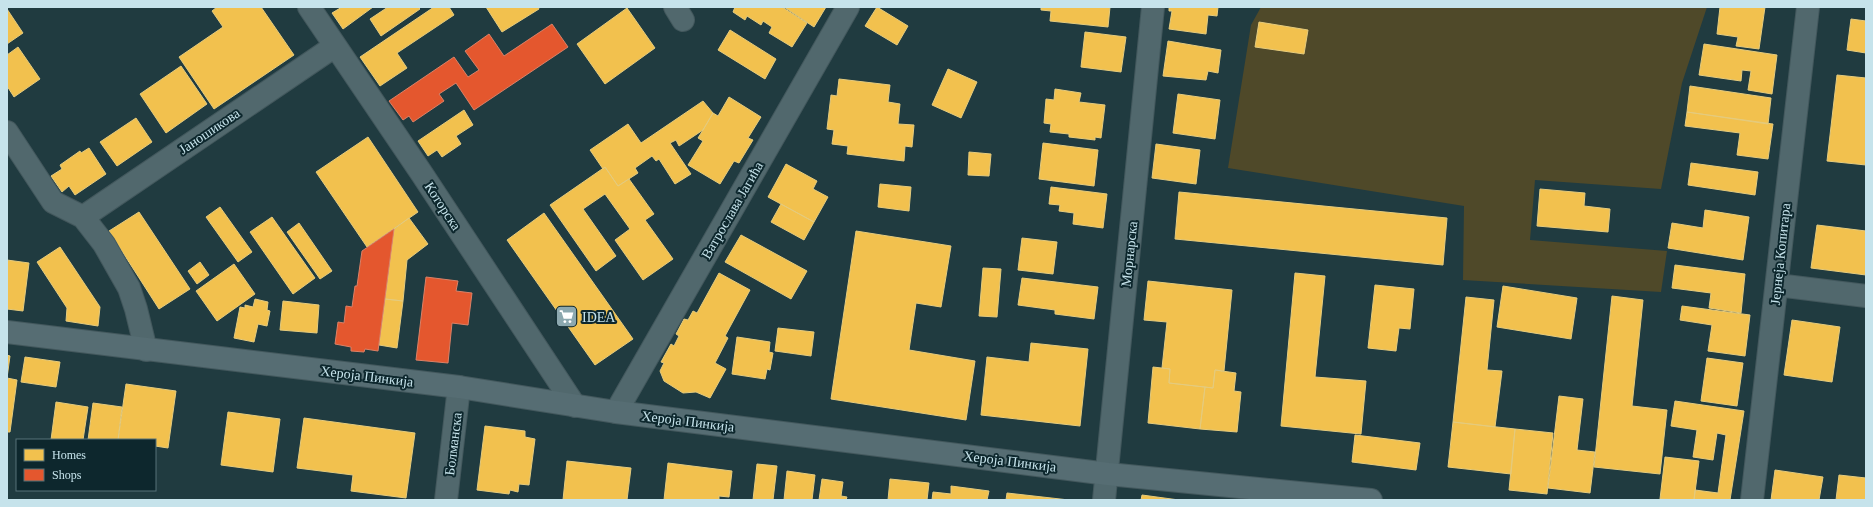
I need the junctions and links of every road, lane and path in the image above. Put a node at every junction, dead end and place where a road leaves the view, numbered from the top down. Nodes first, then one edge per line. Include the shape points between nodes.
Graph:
1 (309, 7) edge
2 (848, 7) edge
3 (1153, 7) edge
4 (1808, 7) edge
5 (335, 46) junction
6 (7, 132) edge
7 (83, 217) junction
8 (1777, 285) junction
9 (1866, 296) edge
10 (7, 332) edge
11 (146, 350) junction
12 (459, 387) junction
13 (575, 406) junction
14 (616, 412) junction
15 (1108, 474) junction
16 (446, 500) edge
17 (1104, 500) edge
18 (1371, 500) edge
19 (1752, 500) edge

1 - 5 street, Которска
2 - 14 street, Ватрослава Јагића
3 - 15 street, Морнарска
4 - 8 street, Јернеја Копитара
5 - 7 street, Јаношикова
5 - 13 street, Которска
6 - 7 street via 53,202
7 - 11 street via 104,244 129,288
8 - 9 street
8 - 19 street, Јернеја Копитара
10 - 11 street, Хероја Пинкија
11 - 12 street, Хероја Пинкија
12 - 13 street, Хероја Пинкија
12 - 16 street, Болманска
13 - 14 street, Хероја Пинкија
14 - 15 street, Хероја Пинкија
15 - 17 street, Морнарска
15 - 18 street, Хероја Пинкија

